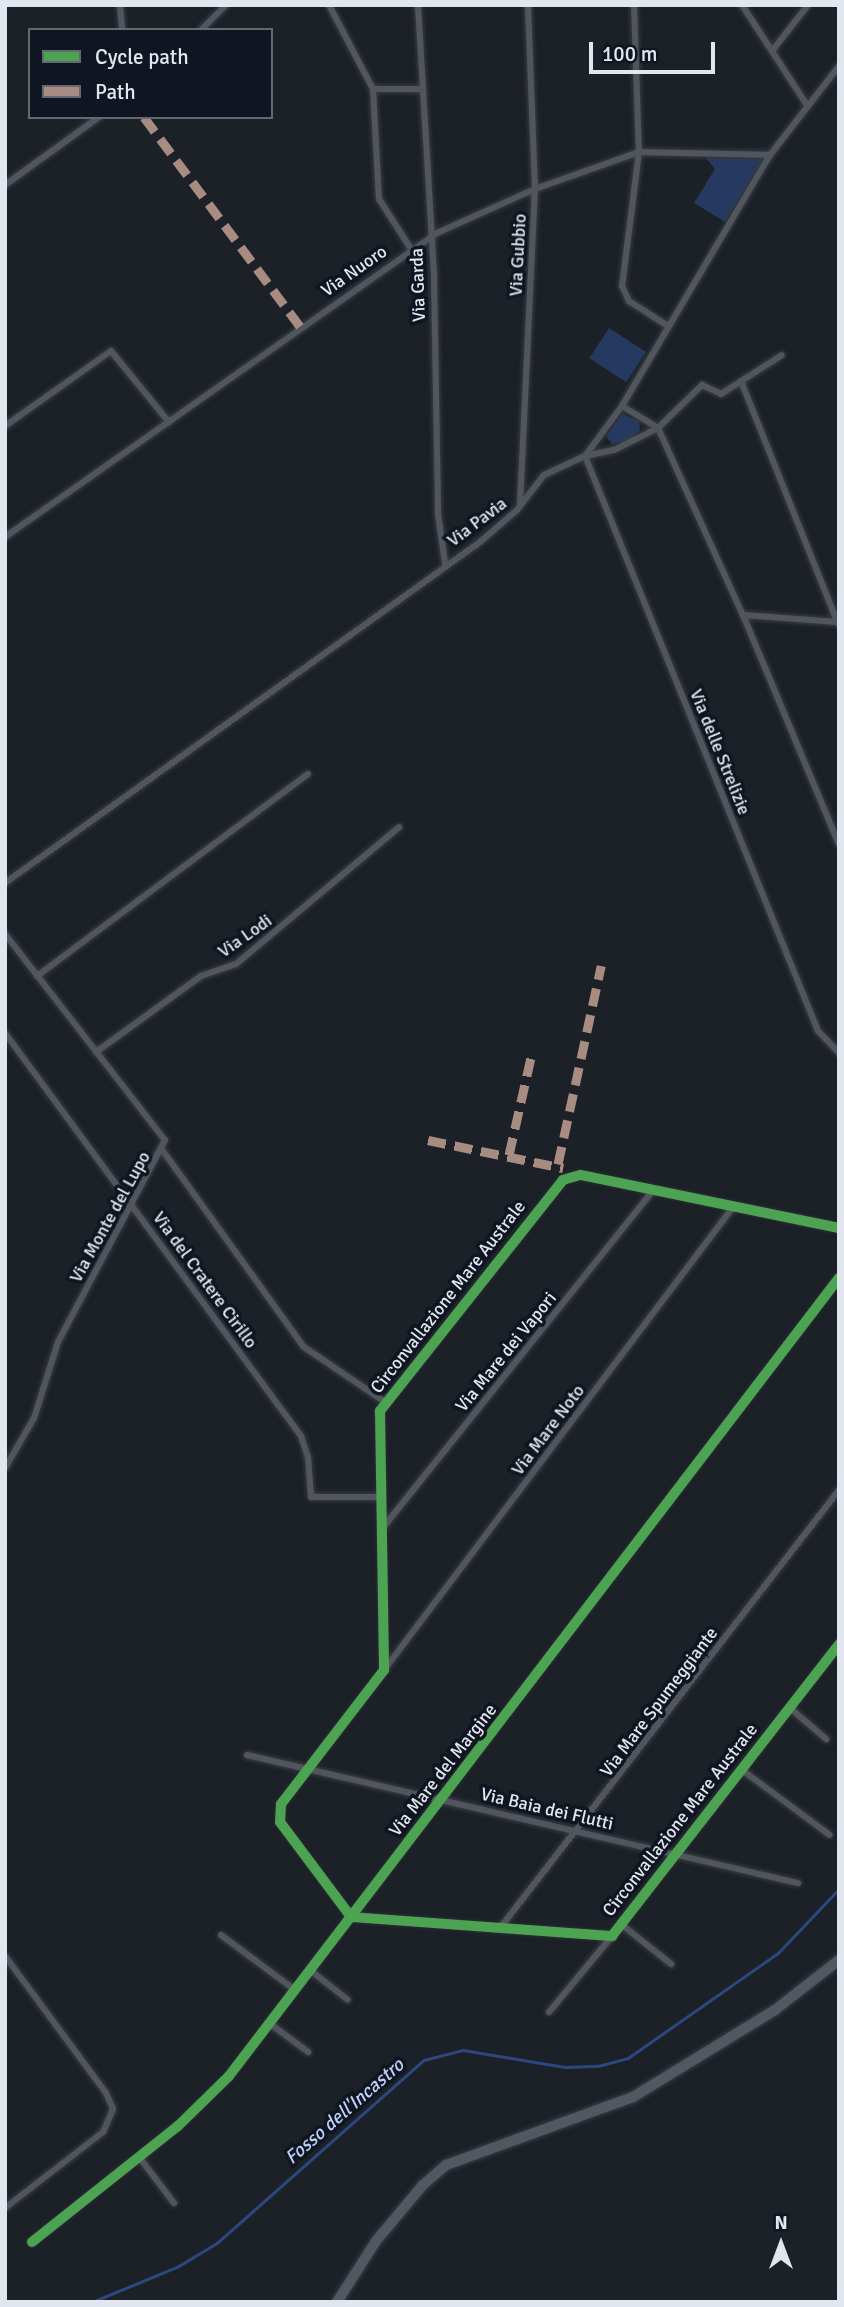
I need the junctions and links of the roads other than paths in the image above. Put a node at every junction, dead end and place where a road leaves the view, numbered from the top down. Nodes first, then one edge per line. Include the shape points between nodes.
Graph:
1 (120, 5) edge
2 (226, 5) edge
3 (329, 5) edge
4 (418, 5) edge
5 (528, 5) edge
6 (634, 5) edge
7 (742, 5) edge
8 (808, 5) edge
9 (122, 28) edge
10 (203, 28) edge
11 (772, 51) junction
12 (839, 65) edge
13 (373, 89) junction
14 (421, 89) junction
15 (807, 105) junction
16 (96, 119) edge
17 (639, 152) junction
18 (770, 155) junction
19 (5, 186) edge
20 (536, 189) junction
21 (431, 236) junction
22 (411, 249) junction
23 (668, 326) junction
24 (782, 355) dead end
25 (741, 381) junction
26 (622, 406) junction
27 (169, 422) junction
28 (5, 426) edge
29 (658, 428) junction
30 (585, 456) junction
31 (520, 507) junction
32 (5, 537) edge
33 (445, 563) junction
34 (743, 615) junction
35 (839, 623) edge
36 (308, 774) dead end
37 (399, 827) dead end
38 (839, 844) edge
39 (5, 883) edge
40 (5, 934) edge
41 (37, 976) junction
42 (5, 1033) edge
43 (96, 1052) junction
44 (839, 1053) edge
45 (163, 1151) junction
46 (653, 1191) junction
47 (133, 1205) junction
48 (733, 1207) junction
49 (839, 1228) edge
50 (839, 1278) edge
51 (385, 1402) junction
52 (5, 1468) edge
53 (839, 1490) edge
54 (380, 1497) junction
55 (381, 1530) junction
56 (839, 1644) edge
57 (384, 1670) junction
58 (790, 1708) junction
59 (826, 1739) dead end
60 (247, 1755) dead end
61 (309, 1768) junction
62 (742, 1770) junction
63 (443, 1800) junction
64 (578, 1830) junction
65 (830, 1835) dead end
66 (678, 1854) junction
67 (798, 1883) dead end
68 (351, 1917) junction
69 (622, 1925) junction
70 (500, 1928) junction
71 (221, 1935) dead end
72 (612, 1936) junction
73 (5, 1956) edge
74 (839, 1960) edge
75 (671, 1964) dead end
76 (310, 1970) junction
77 (295, 1990) junction
78 (348, 2000) dead end
79 (549, 2012) dead end
80 (270, 2023) junction
81 (308, 2052) dead end
82 (139, 2157) junction
83 (174, 2203) dead end
84 (5, 2208) edge
85 (32, 2242) dead end
86 (337, 2302) edge

1 - 9 street
2 - 10 street
3 - 13 street
4 - 14 street, Via Garda
5 - 20 street, Via Gubbio
6 - 17 street
7 - 11 street
8 - 11 street
11 - 15 street
12 - 15 street, Via Pavia
13 - 14 street
13 - 22 street via 378,194 387,217
14 - 21 street, Via Garda
15 - 18 street, Via Pavia
16 - 19 street
17 - 18 street, Via Nuoro
17 - 20 street, Via Nuoro
17 - 23 street via 622,286 629,301
18 - 23 street, Via Pavia
20 - 21 street, Via Nuoro
20 - 31 street, Via Gubbio
21 - 22 street, Via Nuoro
21 - 33 street, Via Garda via 434,425
22 - 27 street, Via Nuoro
23 - 26 street, Via Pavia
24 - 25 street
25 - 29 street via 719,394 702,385
25 - 35 street
26 - 29 street
26 - 30 street, Via Pavia
27 - 28 street via 111,351
27 - 32 street, Via Nuoro
29 - 30 street via 614,450
29 - 34 street
30 - 31 street, Via Pavia via 542,477
30 - 44 street, Via delle Strelizie via 818,1031
31 - 33 street, Via Pavia via 486,537
33 - 39 street, Via Pavia
34 - 35 street
34 - 38 street
36 - 41 street
37 - 43 street, Via Lodi via 236,964 201,976
40 - 41 street, Via Monte del Lupo
41 - 43 street, Via Monte del Lupo
42 - 47 street, Via del Cratere Cirillo
43 - 45 street, Via Monte del Lupo via 163,1132
45 - 47 street, Via Monte del Lupo
45 - 51 street via 304,1347
46 - 48 street, Circonvallazione Mare Australe
46 - 51 street, Circonvallazione Mare Australe via 580,1175 564,1178
46 - 55 street, Via Mare dei Vapori
47 - 52 street, Via Monte del Lupo via 58,1342 34,1418
47 - 54 street, Via del Cratere Cirillo via 303,1438 311,1497
48 - 49 street, Circonvallazione Mare Australe
48 - 57 street, Via Mare Noto
50 - 63 street, Via Mare del Margine
51 - 54 street, Circonvallazione Mare Australe via 379,1420
53 - 64 street, Via Mare Spumeggiante
54 - 55 street, Circonvallazione Mare Australe
55 - 57 street, Circonvallazione Mare Australe
56 - 58 street, Circonvallazione Mare Australe
57 - 61 street
58 - 59 street
58 - 62 street, Circonvallazione Mare Australe
60 - 61 street, Via Baia dei Flutti
61 - 63 street, Via Baia dei Flutti
61 - 68 street via 280,1807 280,1822
62 - 65 street
62 - 66 street, Circonvallazione Mare Australe
63 - 64 street, Via Baia dei Flutti
63 - 68 street, Via Mare del Margine
64 - 66 street, Via Baia dei Flutti
64 - 70 street, Via Mare Spumeggiante
66 - 67 street, Via Baia dei Flutti
66 - 69 street, Circonvallazione Mare Australe
68 - 70 street, Circonvallazione Mare Australe
68 - 76 street, Via Mare del Margine
69 - 72 street, Circonvallazione Mare Australe
69 - 75 street
70 - 72 street, Circonvallazione Mare Australe
71 - 77 street
72 - 79 street
73 - 84 street via 106,2093 113,2114 103,2132
74 - 86 main road via 752,2025 633,2096 446,2165 376,2241
76 - 77 street, Via Mare del Margine
76 - 78 street
77 - 80 street, Via Mare del Margine
80 - 81 street
80 - 82 street, Via Mare del Margine via 209,2098
82 - 83 street
82 - 85 street, Via Mare del Margine

